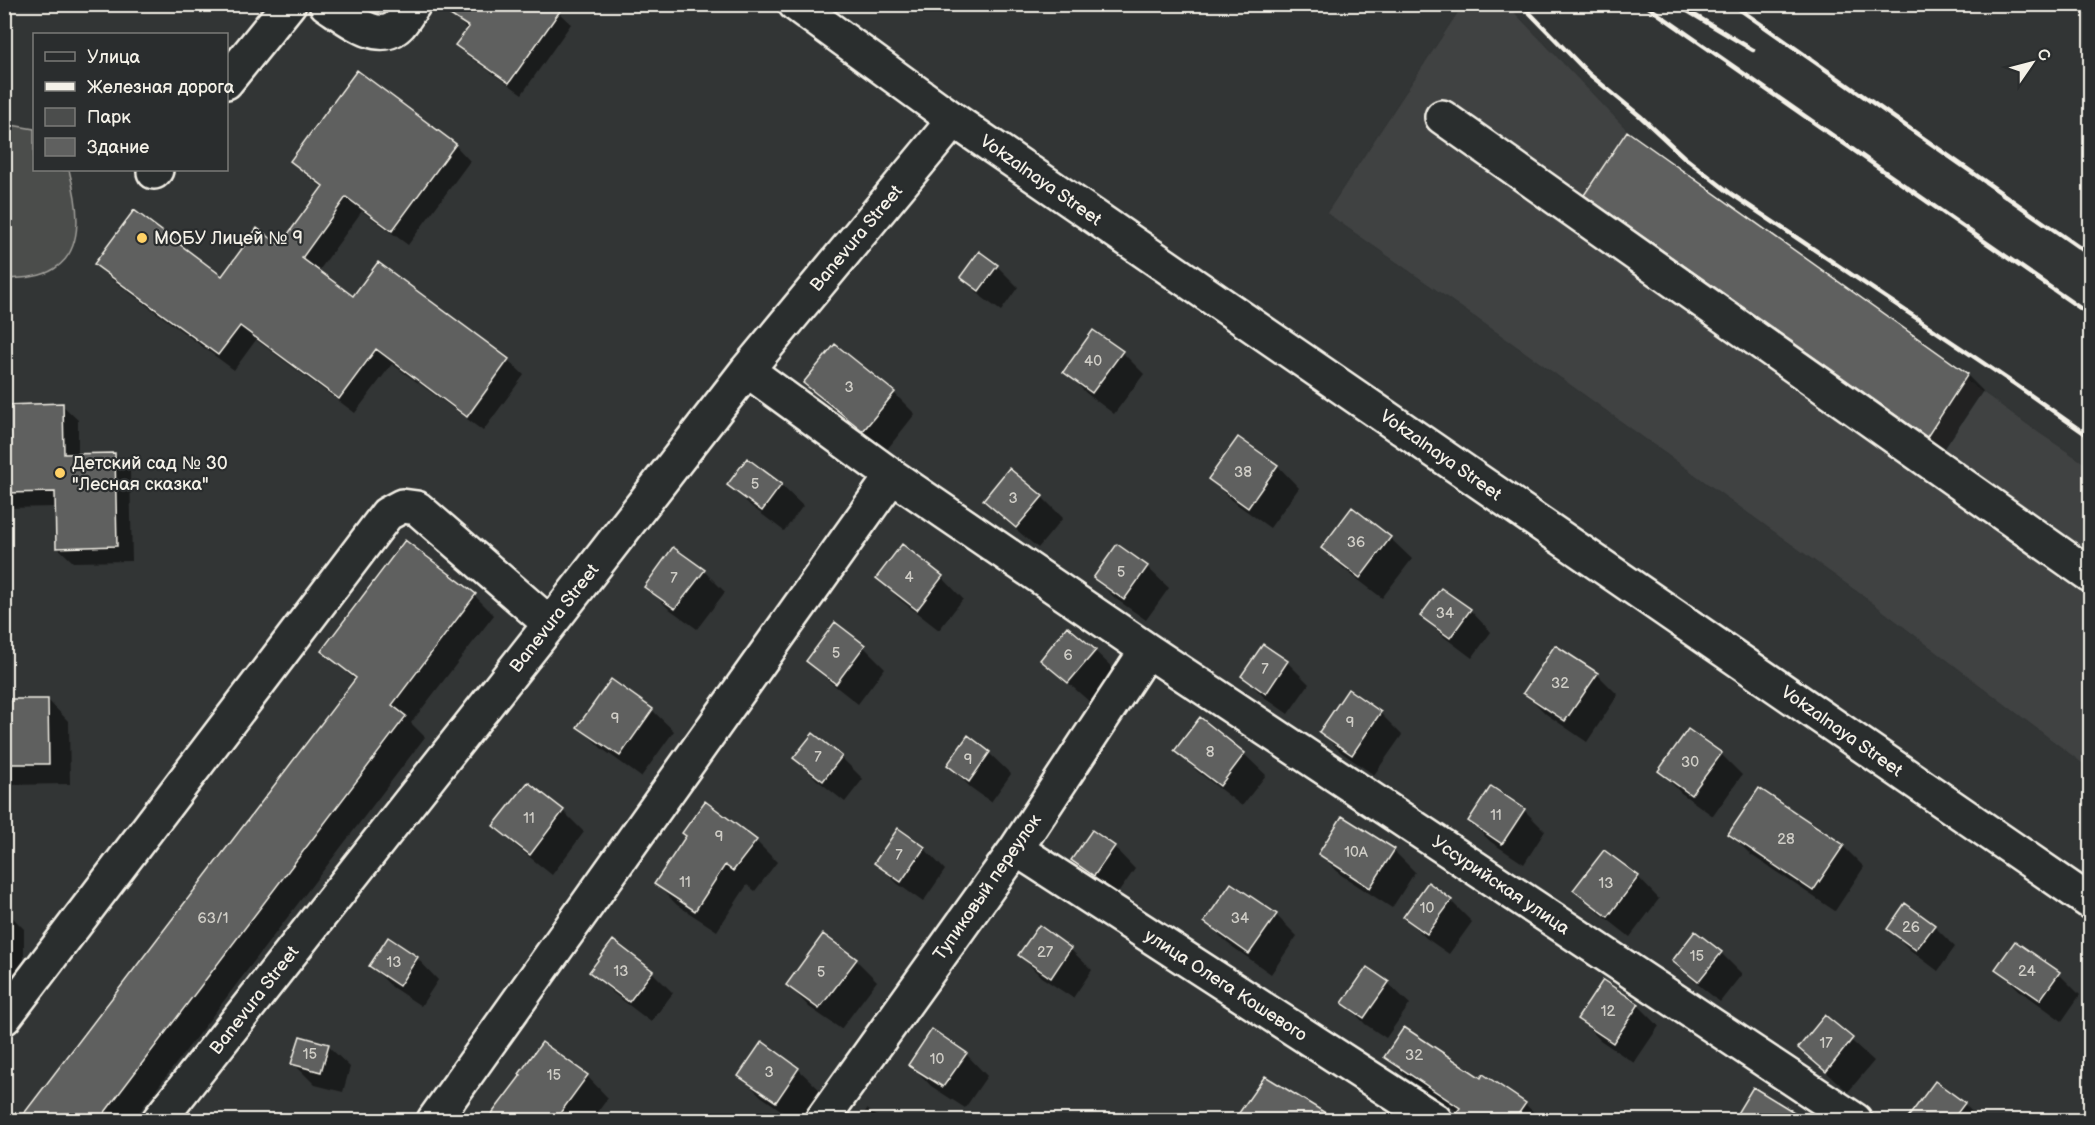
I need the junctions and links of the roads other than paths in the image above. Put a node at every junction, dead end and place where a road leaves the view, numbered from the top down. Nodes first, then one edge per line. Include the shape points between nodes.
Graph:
1 (289, 4) edge
2 (326, 4) edge
3 (414, 4) edge
4 (795, 4) edge
5 (228, 80) edge
6 (1442, 117) dead end
7 (954, 120) junction
8 (747, 370) junction
9 (892, 476) junction
10 (2091, 575) edge
11 (550, 624) junction
12 (1147, 650) junction
13 (1016, 849) junction
14 (2091, 902) edge
15 (4, 1018) edge
16 (159, 1120) edge
17 (434, 1120) edge
18 (822, 1120) edge
19 (1435, 1120) edge
20 (1855, 1120) edge

1 - 5 street
2 - 3 street via 369,31 383,32 398,26
4 - 7 street, Vokzalnaya Street
6 - 10 street
7 - 8 street, Banevura Street
7 - 14 street, Vokzalnaya Street
8 - 9 street, Уссурийская улица
8 - 11 street, Banevura Street
9 - 12 street, Уссурийская улица
9 - 17 street
11 - 15 street via 417,508 402,506 387,514
11 - 16 street, Banevura Street
12 - 13 street, Тупиковый переулок
12 - 20 street, Уссурийская улица
13 - 18 street, Тупиковый переулок
13 - 19 street, улица Олега Кошевого

